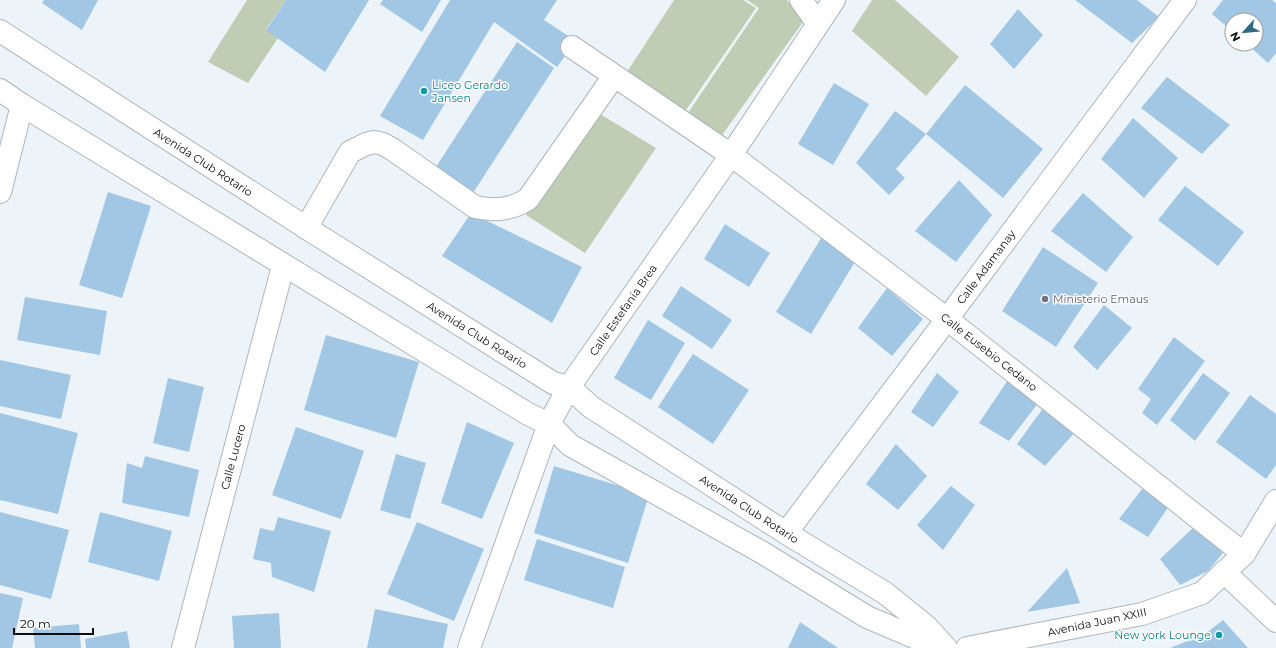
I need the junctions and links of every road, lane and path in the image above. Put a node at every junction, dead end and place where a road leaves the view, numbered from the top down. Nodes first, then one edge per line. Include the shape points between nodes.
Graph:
1 (800, 0) edge
2 (834, 0) edge
3 (1185, 0) edge
4 (818, 24) junction
5 (0, 31) edge
6 (572, 47) dead end
7 (614, 76) junction
8 (0, 90) edge
9 (22, 105) junction
10 (731, 156) junction
11 (0, 192) edge
12 (306, 228) junction
13 (283, 266) junction
14 (947, 319) junction
15 (569, 387) junction
16 (549, 424) junction
17 (1276, 501) edge
18 (786, 533) junction
19 (1244, 554) junction
20 (1224, 572) junction
21 (1276, 621) edge
22 (183, 648) edge
23 (469, 648) edge
24 (940, 648) edge
25 (946, 648) edge
26 (967, 648) edge

1 - 4 street
2 - 4 street, Calle Estefanía Brea
3 - 14 street, Calle Adamanay
4 - 10 street, Calle Estefanía Brea
5 - 12 street, Avenida Club Rotario
6 - 7 street, Calle Eusebio Cedano
7 - 10 street, Calle Eusebio Cedano
7 - 12 street via 528,198 518,205 502,209 475,207 392,149 374,142 350,152
8 - 9 street
9 - 11 street
9 - 13 street
10 - 14 street, Calle Eusebio Cedano
10 - 15 street, Calle Estefanía Brea
12 - 15 street, Avenida Club Rotario via 553,383
13 - 16 street via 528,414
13 - 22 street, Calle Lucero
14 - 18 street, Calle Adamanay
14 - 19 street, Calle Eusebio Cedano
15 - 16 street, Calle Estefanía Brea
15 - 18 street, Avenida Club Rotario via 591,407
16 - 23 street, Calle Estefanía Brea
16 - 24 street via 570,445 763,553 867,617
17 - 19 street, Avenida Juan XXIII
18 - 25 street, Avenida Club Rotario via 885,593 926,626
19 - 20 street, Avenida Juan XXIII
20 - 21 street
20 - 26 street, Avenida Juan XXIII via 1202,593 1142,614

